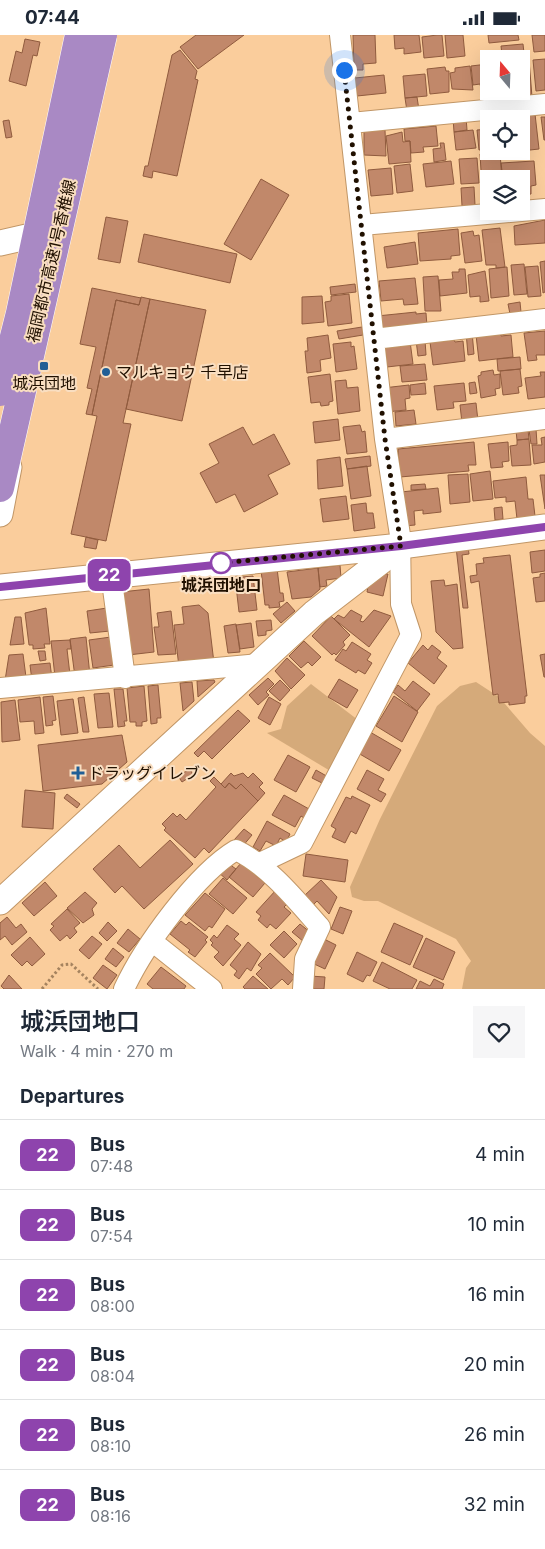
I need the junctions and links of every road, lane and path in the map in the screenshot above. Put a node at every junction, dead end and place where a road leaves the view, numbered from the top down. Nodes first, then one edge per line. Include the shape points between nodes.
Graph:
1 (80, 35) edge
2 (103, 35) edge
3 (340, 35) edge
4 (545, 104) edge
5 (350, 123) junction
6 (55, 145) junction
7 (545, 209) edge
8 (64, 211) junction
9 (362, 225) junction
10 (34, 236) junction
11 (59, 236) junction
12 (0, 243) edge
13 (545, 319) edge
14 (374, 339) junction
15 (0, 386) edge
16 (0, 392) edge
17 (545, 419) edge
18 (385, 439) junction
19 (0, 488) edge
20 (0, 514) edge
21 (545, 527) edge
22 (401, 546) junction
23 (111, 574) junction
24 (0, 587) edge
25 (260, 664) junction
26 (125, 678) junction
27 (0, 688) edge
28 (258, 864) junction
29 (0, 902) edge
30 (153, 942) junction
31 (42, 989) edge
32 (98, 989) edge
33 (124, 989) edge
34 (212, 989) edge
35 (303, 989) edge

1 - 6 highway, 福岡都市高速1号香椎線, bridge
2 - 8 street
2 - 19 highway, 福岡都市高速1号香椎線, bridge
3 - 5 street
4 - 5 street
5 - 9 street
6 - 10 street
6 - 16 highway, 福岡都市高速1号香椎線, bridge
7 - 9 street
8 - 10 street via 60,213 54,231
8 - 11 street
9 - 14 street
10 - 11 street
10 - 12 street
10 - 15 street
11 - 20 street
13 - 14 street
14 - 18 street
17 - 18 street
18 - 22 street
21 - 22 street
22 - 23 street
22 - 25 street via 314,613
22 - 28 street via 401,604 411,635 302,843
23 - 24 street
23 - 26 street
25 - 26 street
25 - 29 street
26 - 27 street
28 - 30 street via 236,851 220,860 186,897
28 - 35 street via 294,897 320,927 305,959
30 - 33 street
30 - 34 street
31 - 32 path via 62,965 71,964

